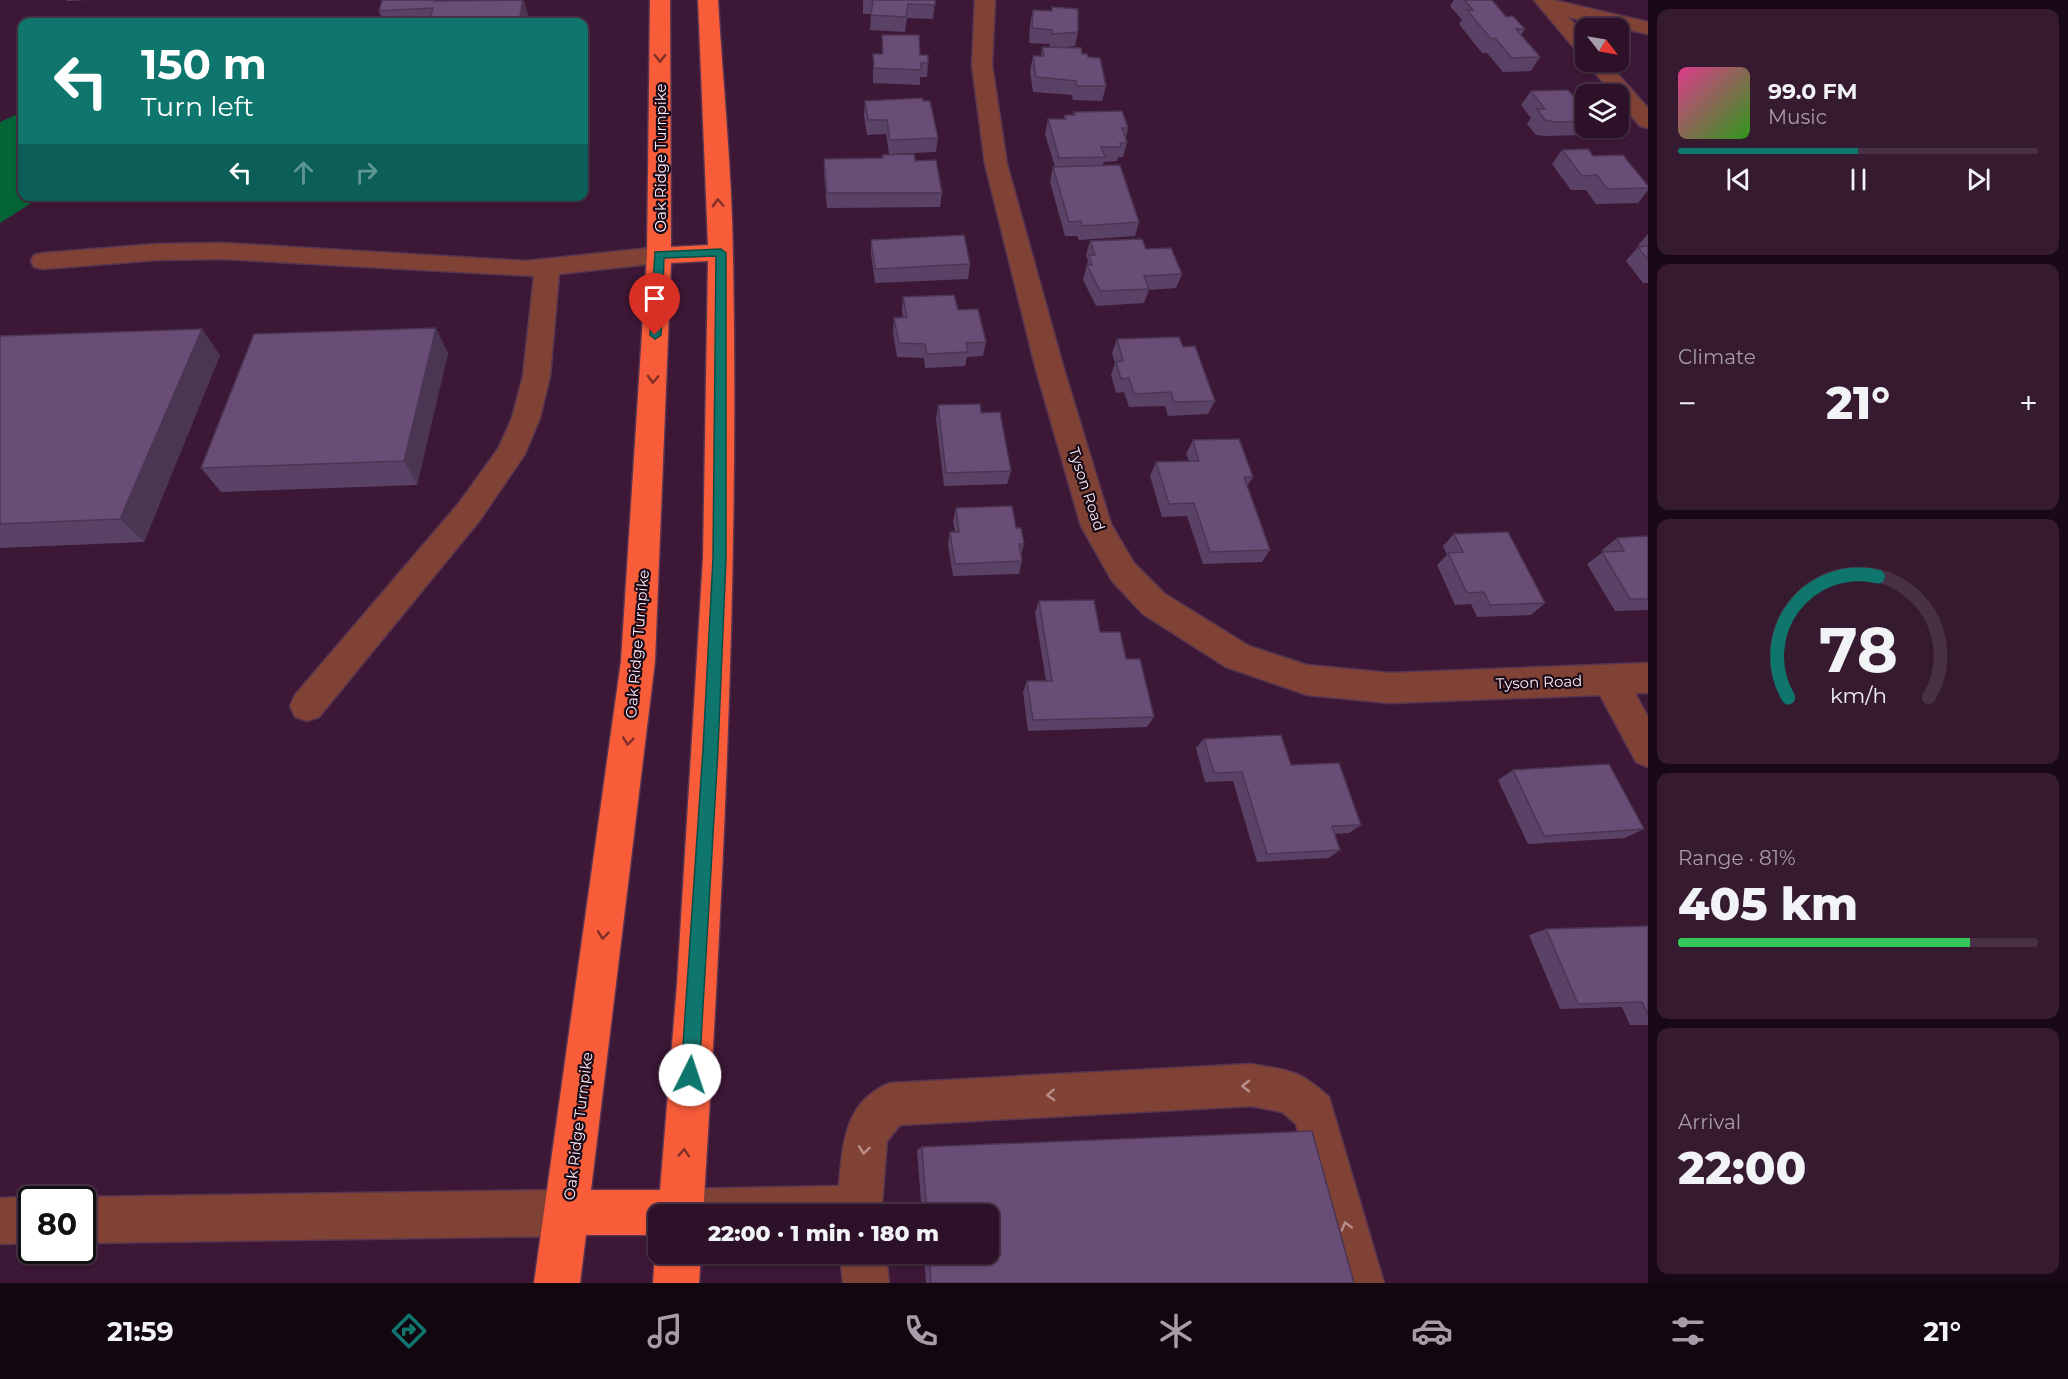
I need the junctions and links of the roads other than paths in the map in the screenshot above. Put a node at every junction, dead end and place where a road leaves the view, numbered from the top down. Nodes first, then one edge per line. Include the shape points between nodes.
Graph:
1 (660, 0) edge
2 (708, 0) edge
3 (985, 0) edge
4 (1545, 3) edge
5 (1648, 28) edge
6 (1575, 37) edge
7 (1605, 72) edge
8 (1648, 121) edge
9 (721, 253) junction
10 (659, 255) junction
11 (43, 261) dead end
12 (547, 268) junction
13 (1648, 678) edge
14 (1609, 679) junction
15 (307, 706) dead end
16 (1648, 751) edge
17 (681, 1204) edge
18 (859, 1204) edge
19 (567, 1213) junction
20 (18, 1220) edge
21 (96, 1220) edge
22 (0, 1221) edge
23 (648, 1223) edge
24 (677, 1264) edge
25 (864, 1264) edge
26 (557, 1283) edge
27 (676, 1283) edge
28 (866, 1283) edge
29 (1360, 1283) edge

1 -> 10 highway, Oak Ridge Turnpike
9 -> 2 highway
3 - 14 street, Tyson Road via 982,65 991,144 1096,526 1123,572 1154,604 1238,657 1307,680 1390,688
4 - 5 street
4 - 6 street
7 - 8 street
9 - 10 highway
17 -> 9 highway via 698,973 719,558
10 - 12 street
10 -> 19 highway, Oak Ridge Turnpike via 638,661
11 - 12 street via 223,251 477,268
12 - 15 street via 543,342 518,438 499,472 466,516
13 - 14 street, Tyson Road
14 - 16 street
29 -> 18 street via 1314,1112 1292,1092 1251,1085 890,1104 866,1133
19 - 21 street
19 - 23 highway
19 - 26 highway, Oak Ridge Turnpike
20 - 22 street
24 - 27 highway
25 - 28 street

